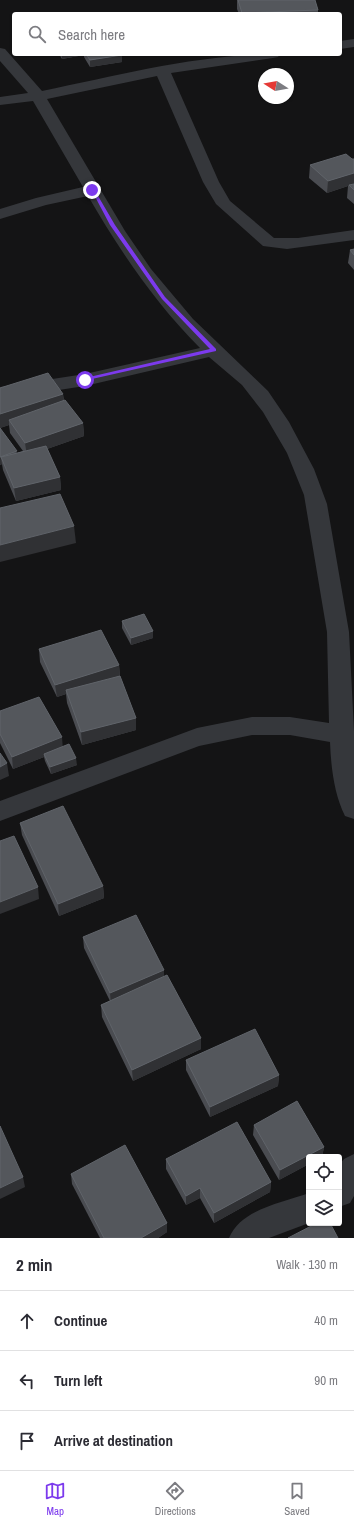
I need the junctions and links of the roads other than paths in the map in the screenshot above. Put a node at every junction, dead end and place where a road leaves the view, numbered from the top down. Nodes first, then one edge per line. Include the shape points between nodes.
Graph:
1 (354, 43) edge
2 (342, 45) edge
3 (0, 52) edge
4 (259, 56) edge
5 (162, 70) junction
6 (38, 96) junction
7 (0, 101) edge
8 (92, 190) junction
9 (0, 214) edge
10 (354, 234) edge
11 (214, 350) junction
12 (0, 393) edge
13 (347, 739) edge
14 (354, 809) edge
15 (0, 811) edge
16 (354, 1169) edge
17 (340, 1190) edge
18 (306, 1209) edge
19 (244, 1238) edge

1 - 2 street
3 - 6 street
4 - 5 street
5 - 6 street
5 - 10 street via 211,182 224,204 269,242 275,244
6 - 7 street
6 - 8 street
8 - 9 street via 42,200
8 - 11 street via 149,279
11 - 12 street via 85,380
11 - 13 street via 267,401 304,469 314,496 336,608
13 - 14 street via 349,795
13 - 15 street via 290,726 252,726 197,736
16 - 17 street
18 - 19 street via 261,1225

